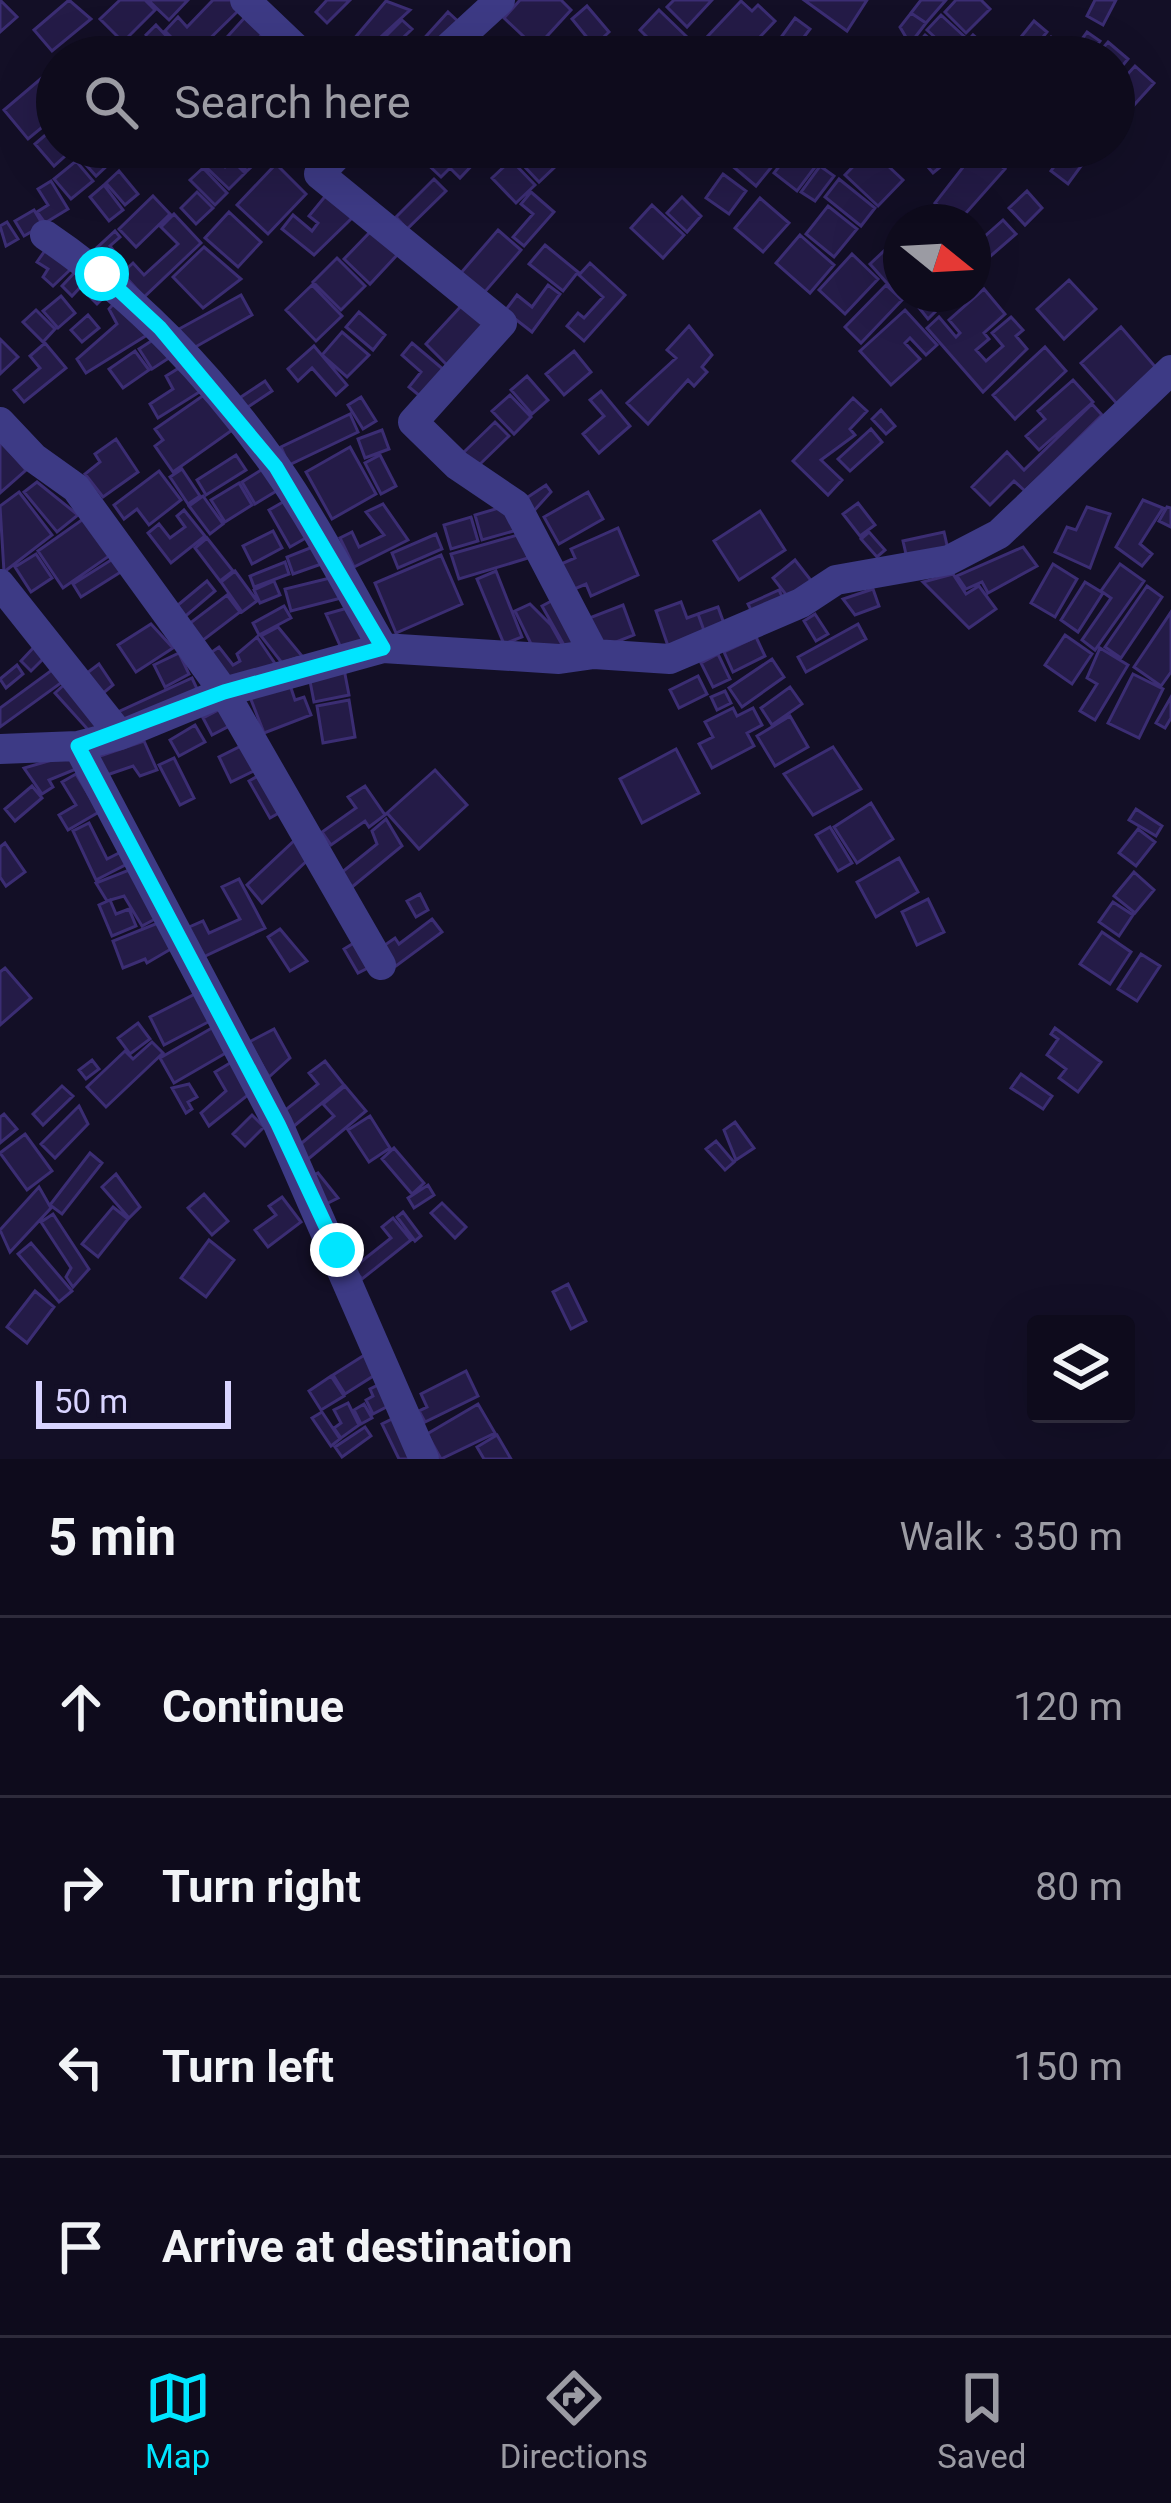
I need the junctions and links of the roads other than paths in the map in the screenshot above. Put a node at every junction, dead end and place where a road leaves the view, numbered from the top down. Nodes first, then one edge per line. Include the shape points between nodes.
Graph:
1 (245, 0) edge
2 (500, 0) edge
3 (283, 36) edge
4 (461, 36) edge
5 (325, 168) edge
6 (45, 235) dead end
7 (1171, 370) edge
8 (0, 422) edge
9 (0, 584) edge
10 (383, 648) junction
11 (594, 654) junction
12 (224, 692) junction
13 (120, 735) junction
14 (78, 746) junction
15 (0, 749) edge
16 (381, 965) dead end
17 (424, 1459) edge

1 - 3 street
2 - 4 street
5 - 11 street via 320,174 502,323 413,422 516,505
6 - 10 street via 160,328 276,467
7 - 11 street via 999,534 949,560 836,580 670,658
8 - 12 street via 76,488
9 - 13 street
10 - 11 street
10 - 12 street
12 - 13 street
12 - 16 street
13 - 14 street
14 - 15 street
14 - 17 street via 278,1124

